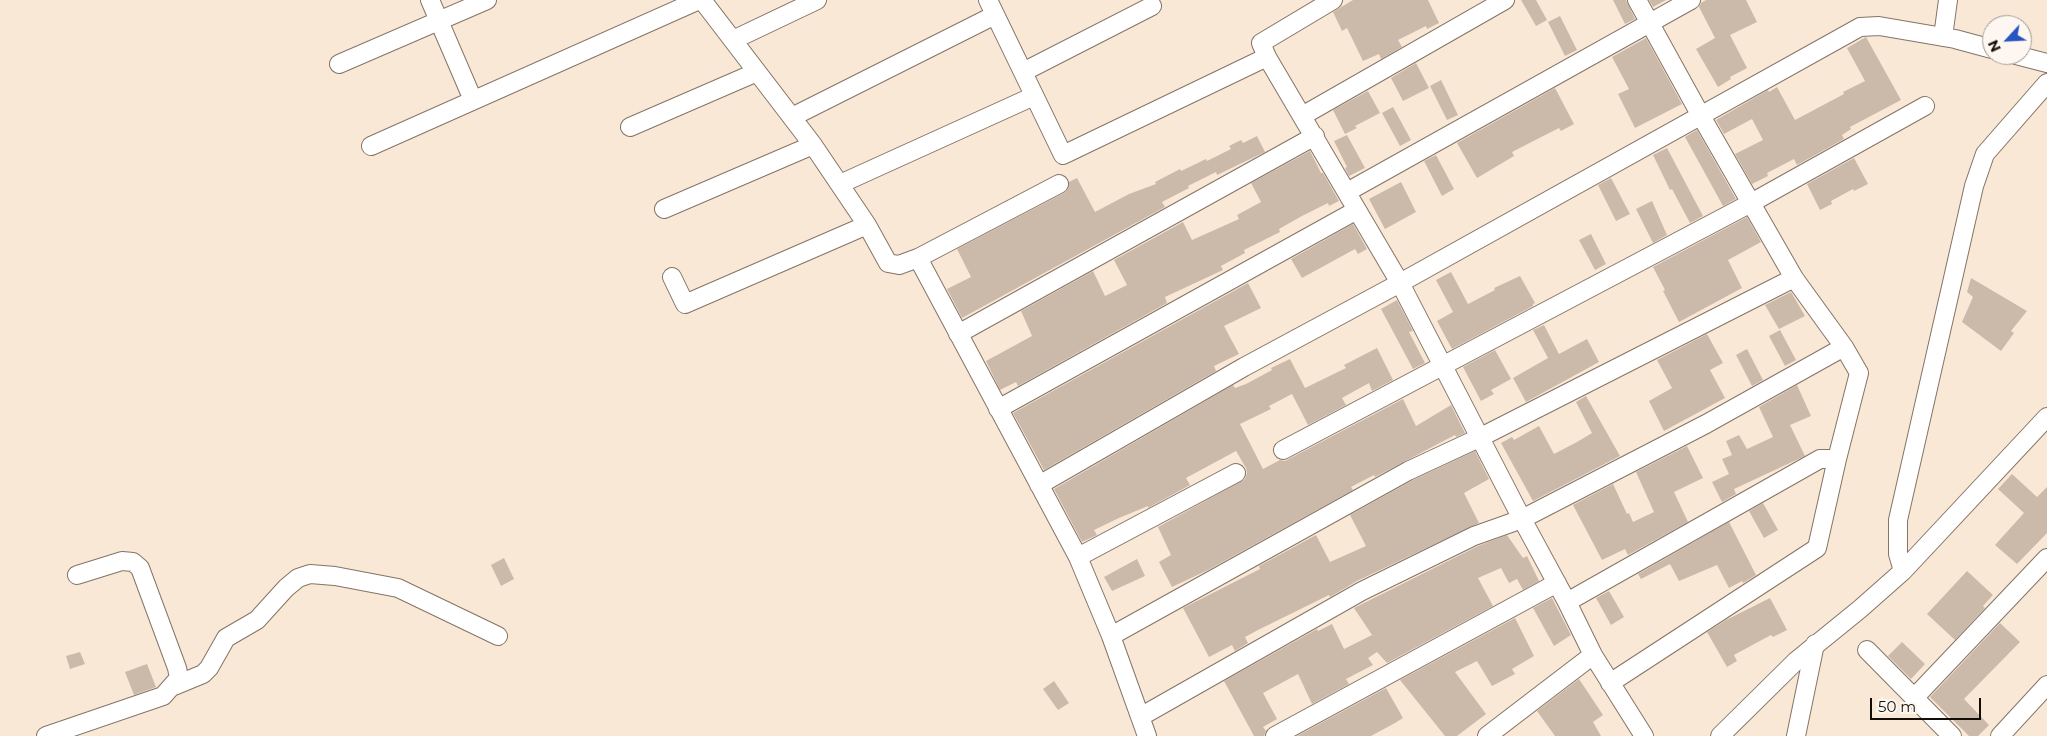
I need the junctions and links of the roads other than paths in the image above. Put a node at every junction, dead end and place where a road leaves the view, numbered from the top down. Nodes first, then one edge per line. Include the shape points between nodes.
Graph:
1 (430, 0) edge
2 (487, 0) edge
3 (701, 0) edge
4 (817, 0) edge
5 (1333, 0) edge
6 (1505, 0) edge
7 (1637, 0) edge
8 (1691, 0) edge
9 (1948, 0) edge
10 (1152, 6) dead end
11 (991, 7) edge
12 (439, 21) junction
13 (1650, 23) junction
14 (1949, 38) junction
15 (733, 40) junction
16 (1982, 46) edge
17 (1267, 57) junction
18 (2032, 59) edge
19 (2047, 63) edge
20 (339, 64) dead end
21 (757, 72) junction
22 (1023, 72) junction
23 (2047, 83) edge
24 (1034, 96) junction
25 (473, 100) junction
26 (1925, 106) dead end
27 (1302, 116) junction
28 (1701, 116) junction
29 (792, 117) junction
30 (630, 127) dead end
31 (1315, 136) junction
32 (813, 145) junction
33 (371, 146) dead end
34 (840, 184) junction
35 (1059, 184) dead end
36 (1347, 192) junction
37 (1751, 203) junction
38 (664, 209) dead end
39 (1357, 210) junction
40 (867, 225) junction
41 (918, 258) junction
42 (672, 277) dead end
43 (1794, 278) junction
44 (1400, 283) junction
45 (958, 334) junction
46 (1844, 347) junction
47 (1444, 366) junction
48 (998, 409) junction
49 (2047, 417) edge
50 (1480, 437) junction
51 (1283, 450) dead end
52 (1837, 459) junction
53 (1236, 473) dead end
54 (1039, 485) junction
55 (1522, 519) junction
56 (1078, 557) junction
57 (2044, 568) edge
58 (1903, 571) junction
59 (77, 575) dead end
60 (1557, 583) junction
61 (1567, 602) junction
62 (498, 636) dead end
63 (1111, 636) junction
64 (1821, 639) junction
65 (1867, 650) dead end
66 (1593, 655) junction
67 (1610, 683) junction
68 (2047, 685) edge
69 (174, 686) junction
70 (1914, 698) junction
71 (1140, 717) junction
72 (46, 736) edge
73 (1147, 736) edge
74 (1275, 736) edge
75 (1487, 736) edge
76 (1644, 736) edge
77 (1720, 736) edge
78 (1796, 736) edge
79 (1952, 736) edge
80 (2000, 736) edge

1 - 12 street
2 - 12 street
3 - 15 street
3 - 25 street
4 - 15 street
5 - 17 street via 1261,43
6 - 27 street
7 - 13 street
8 - 13 street
9 - 14 street
10 - 22 street
11 - 22 street
11 - 29 street
12 - 20 street
12 - 25 street
13 - 28 street
13 - 36 street
14 - 16 street
14 - 28 street via 1879,26 1860,27
15 - 21 street
17 - 24 street via 1063,155
17 - 27 street
18 - 19 street
21 - 29 street
21 - 30 street
22 - 24 street
23 - 58 street via 1985,154 1974,186 1898,520 1898,554
24 - 34 street
25 - 33 street
26 - 37 street
27 - 31 street
28 - 37 street
28 - 44 street
29 - 32 street
31 - 36 street
31 - 45 street
32 - 34 street
32 - 38 street
34 - 40 street
35 - 41 street
36 - 39 street
37 - 43 street
37 - 47 street
39 - 44 street
39 - 48 street
40 - 41 street via 888,263 899,265
40 - 42 street via 685,304
41 - 45 street
43 - 46 street
43 - 50 street
44 - 47 street
44 - 54 street via 1244,366
45 - 48 street
46 - 52 street via 1859,374
46 - 55 street via 1706,424
47 - 50 street
47 - 51 street
48 - 54 street
49 - 58 street
50 - 55 street
50 - 63 street via 1408,471
52 - 61 street via 1820,459
52 - 67 street via 1817,548
53 - 56 street
54 - 56 street
55 - 60 street
55 - 71 street via 1474,536 1362,591
56 - 63 street
57 - 70 street
58 - 64 street
59 - 69 street via 122,561 133,562 140,568 178,668 179,678
60 - 61 street
60 - 74 street
61 - 66 street
62 - 69 street via 398,588 310,574 298,578 286,588 257,620 226,638 210,668 203,674
63 - 71 street
64 - 77 street
64 - 78 street
65 - 70 street
66 - 67 street
66 - 75 street
67 - 76 street
68 - 80 street
69 - 72 street via 163,696
70 - 79 street
71 - 73 street

